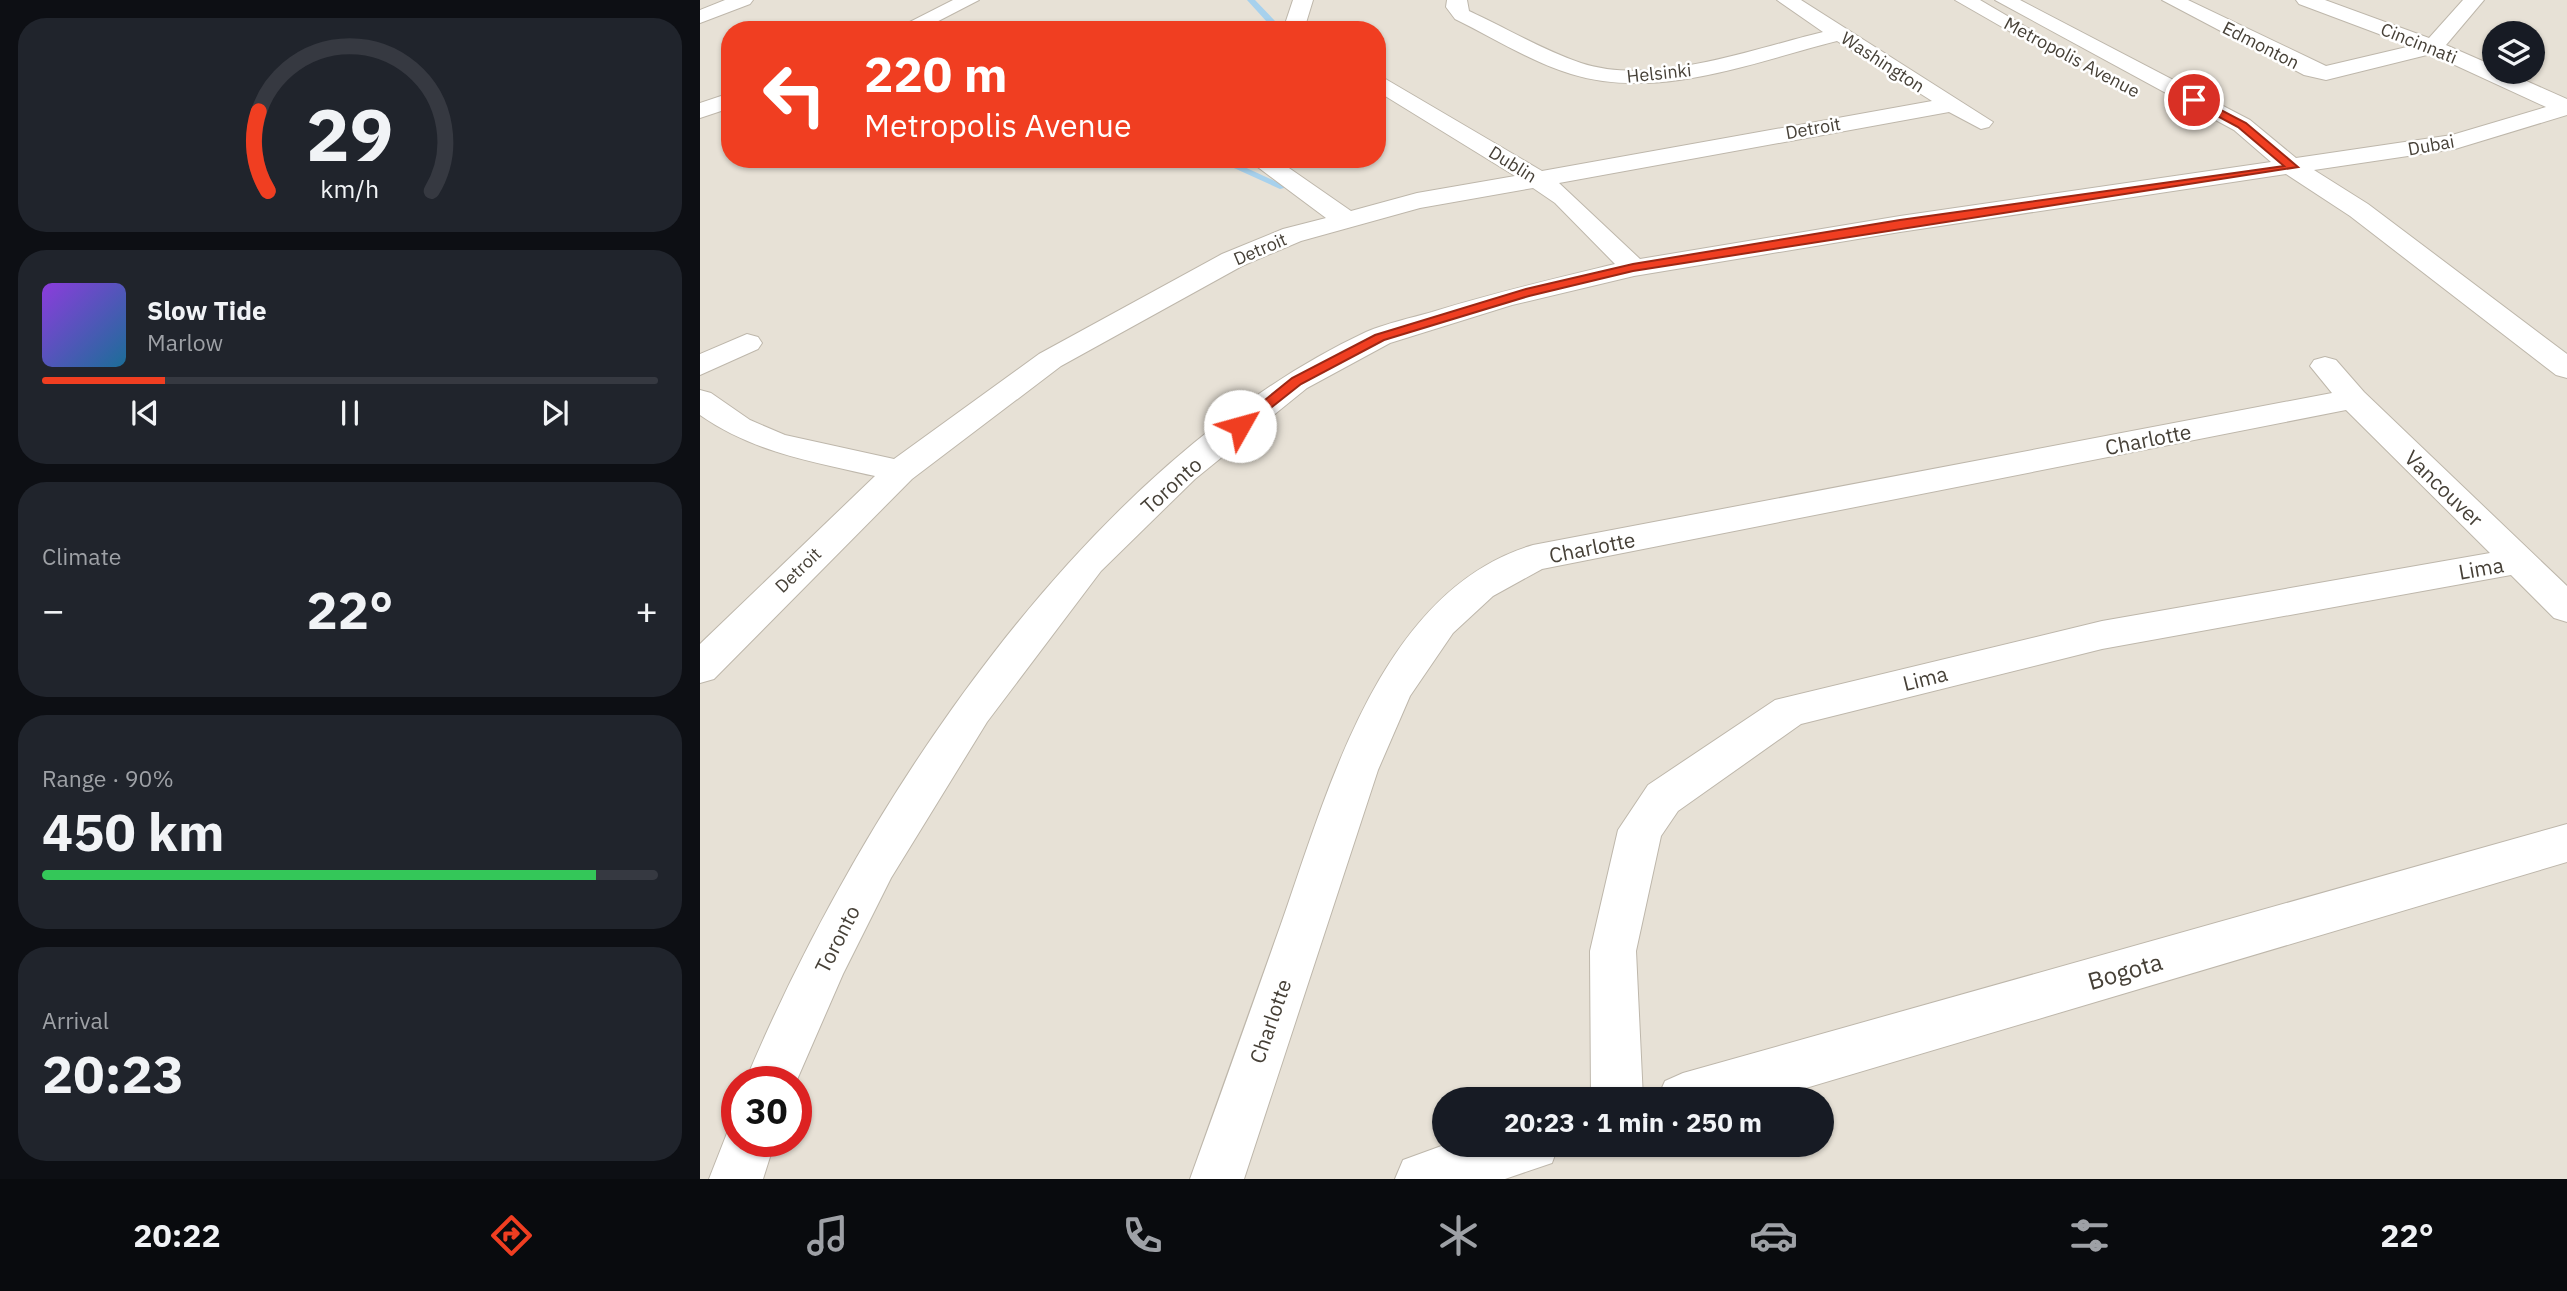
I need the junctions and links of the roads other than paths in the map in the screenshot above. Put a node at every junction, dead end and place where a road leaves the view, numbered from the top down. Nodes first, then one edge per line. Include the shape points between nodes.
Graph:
1 (969, 0) edge
2 (1303, 0) edge
3 (1457, 0) edge
4 (1787, 0) edge
5 (1965, 0) edge
6 (2005, 0) edge
7 (2172, 0) edge
8 (2306, 0) edge
9 (2473, 0) edge
10 (735, 1) edge
11 (700, 18) edge
12 (924, 21) edge
13 (1299, 21) edge
14 (1840, 34) junction
15 (2433, 47) junction
16 (1386, 86) edge
17 (721, 103) edge
18 (1950, 105) junction
19 (2567, 108) edge
20 (700, 111) edge
21 (1980, 122) dead end
22 (2292, 167) junction
23 (1272, 168) edge
24 (1539, 180) junction
25 (1347, 220) junction
26 (1633, 268) junction
27 (747, 343) dead end
28 (700, 366) edge
29 (2325, 366) dead end
30 (2567, 369) edge
31 (2353, 399) junction
32 (700, 400) edge
33 (900, 471) junction
34 (2519, 561) junction
35 (2567, 608) edge
36 (703, 659) edge
37 (2567, 843) edge
38 (777, 1066) edge
39 (1617, 1087) edge
40 (1724, 1087) edge
41 (744, 1157) edge
42 (1492, 1157) edge
43 (736, 1179) edge
44 (1217, 1179) edge
45 (1422, 1179) edge

1 - 12 street
2 - 13 street
3 - 14 street, Helsinki via 1461,15 1576,69 1631,79 1684,72
4 - 14 street, Washington
5 - 22 street, Metropolis Avenue via 2213,133
6 - 22 street, Metropolis Avenue via 2242,125
7 - 15 street, Edmonton via 2312,70 2340,71
8 - 15 street, Cincinnati
9 - 15 street
10 - 11 street
14 - 18 street, Washington
15 - 19 street, Cincinnati
16 - 24 street, Dublin
17 - 20 street
18 - 21 street, Washington
18 - 24 street, Detroit
19 - 22 street, Dubai via 2455,142
22 - 26 street, Toronto
22 - 30 street, Metropolis Avenue via 2359,210
23 - 25 street
24 - 25 street, Detroit via 1416,201
24 - 26 street, Dublin via 1564,198
25 - 33 street, Detroit via 1292,235 1232,260 1107,327 1050,360
26 - 38 street, Toronto via 1503,299 1380,337 1296,381 1183,471 1088,562 973,710 875,864
27 - 28 street
29 - 31 street, Vancouver
31 - 34 street, Vancouver
31 - 44 street, Charlotte via 1533,558 1480,587 1440,623 1393,690 1362,758
32 - 33 street via 739,427 776,443
33 - 36 street, Detroit
34 - 35 street, Vancouver
34 - 39 street, Lima via 2102,635 1789,711 1663,798 1640,831 1613,951
37 - 40 street, Bogota
41 - 43 street
42 - 45 street

